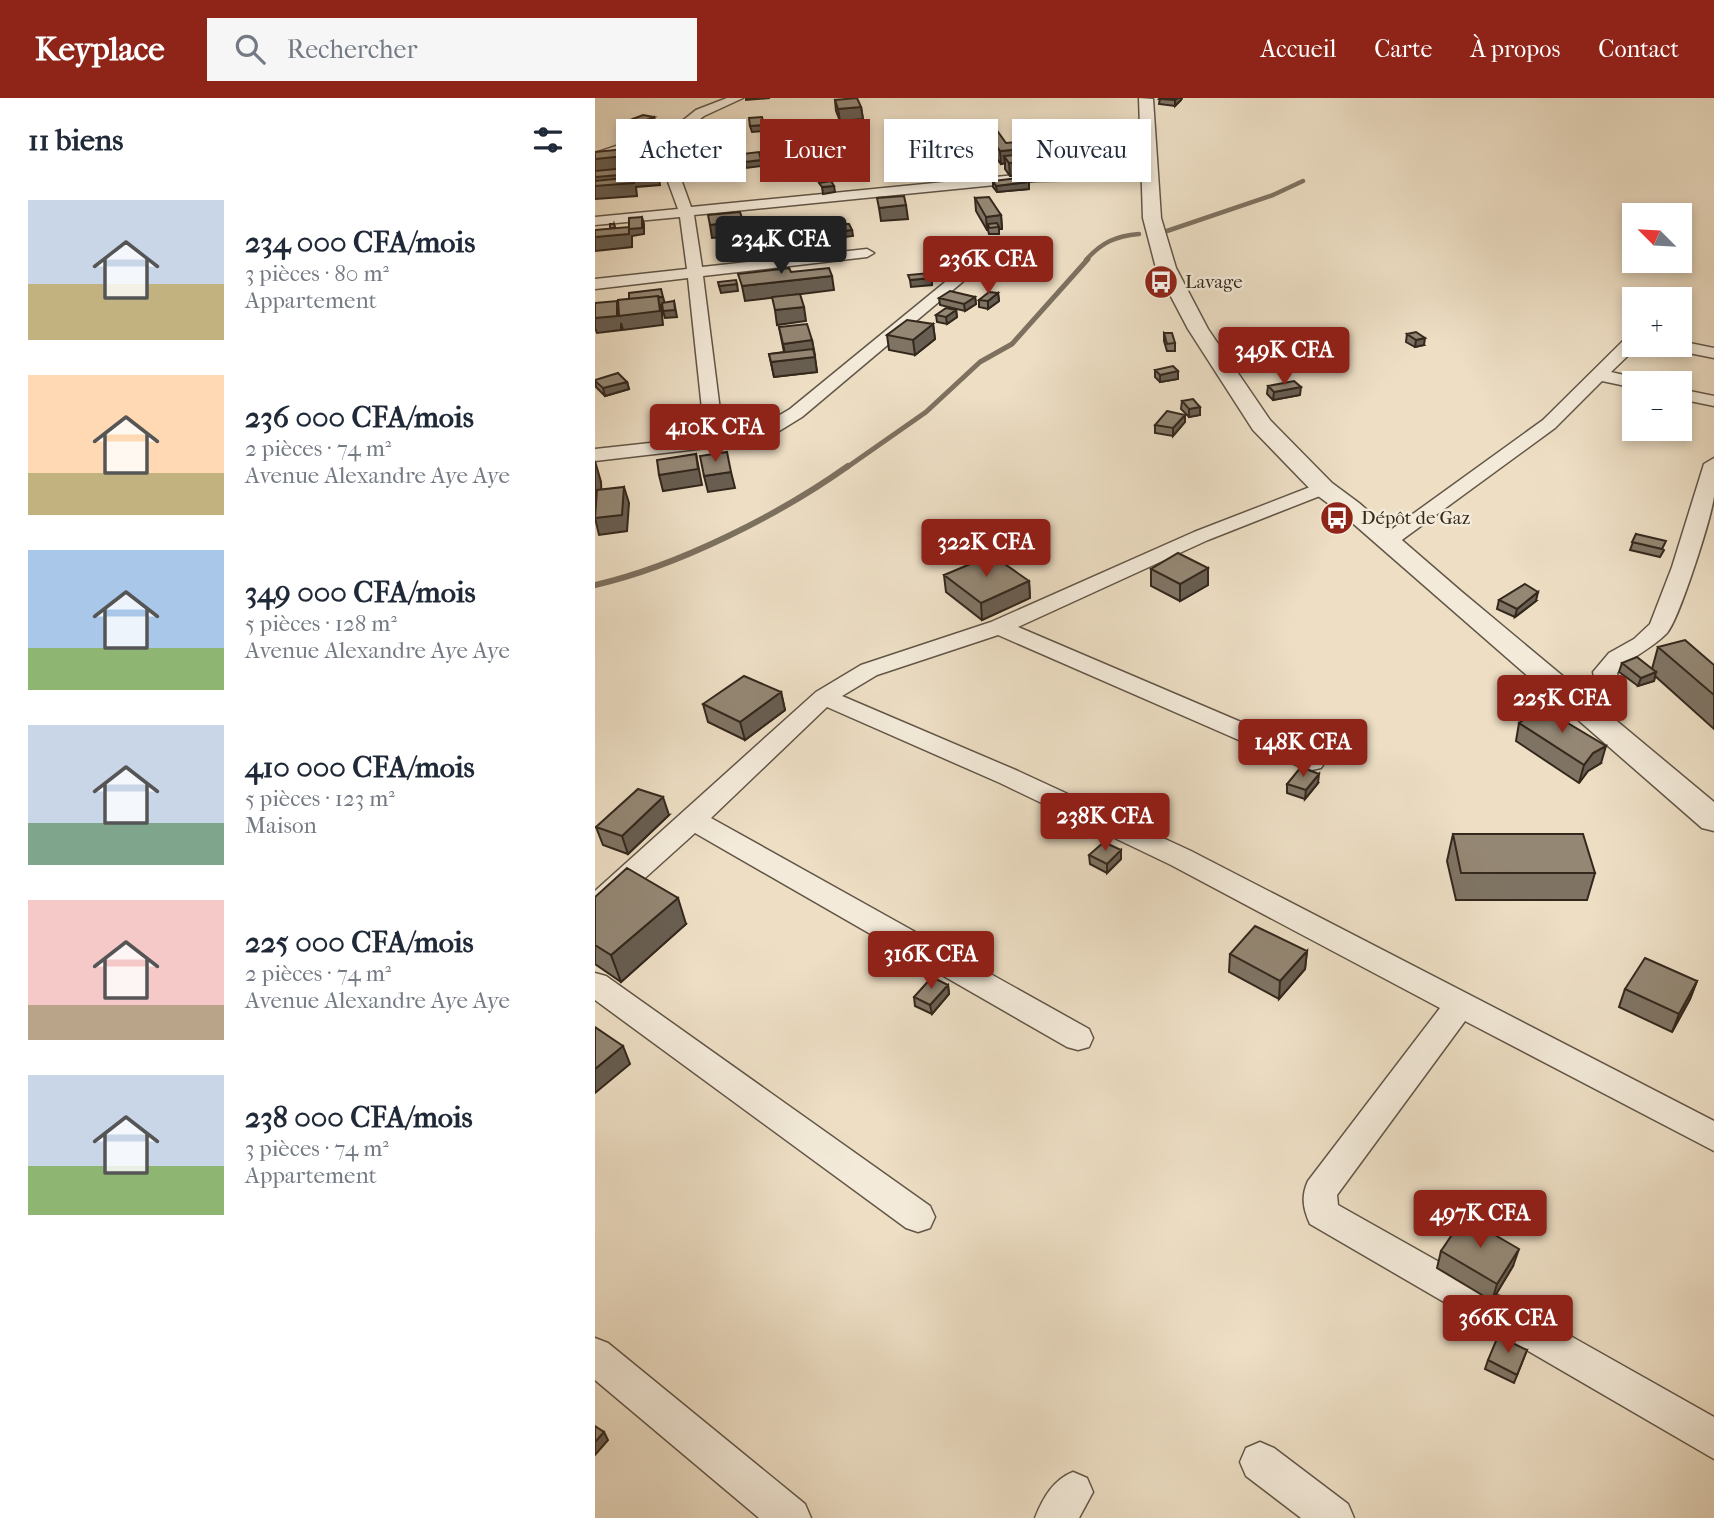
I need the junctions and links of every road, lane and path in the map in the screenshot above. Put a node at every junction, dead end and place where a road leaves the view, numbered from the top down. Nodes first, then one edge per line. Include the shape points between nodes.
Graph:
1 (737, 98) edge
2 (1145, 98) edge
3 (692, 119) edge
4 (1146, 119) edge
5 (616, 150) edge
6 (595, 157) edge
7 (1012, 180) edge
8 (674, 182) edge
9 (1150, 182) edge
10 (687, 212) junction
11 (595, 221) edge
12 (867, 253) dead end
13 (971, 268) dead end
14 (696, 274) junction
15 (595, 284) edge
16 (1321, 342) dead end
17 (1692, 349) edge
18 (1622, 352) edge
19 (1714, 354) edge
20 (1221, 365) junction
21 (1599, 375) junction
22 (1622, 380) edge
23 (1692, 396) edge
24 (1714, 401) edge
25 (715, 441) junction
26 (595, 455) edge
27 (1714, 464) edge
28 (1323, 488) junction
29 (1388, 541) junction
30 (999, 627) junction
31 (1660, 627) junction
32 (1678, 643) edge
33 (824, 697) junction
34 (1593, 715) junction
35 (1311, 762) dead end
36 (693, 820) junction
37 (1714, 820) edge
38 (595, 906) edge
39 (595, 984) edge
40 (1460, 1004) junction
41 (1078, 1038) dead end
42 (1714, 1138) edge
43 (918, 1217) dead end
44 (595, 1356) edge
45 (1714, 1439) edge
46 (1259, 1462) dead end
47 (791, 1518) edge
48 (1334, 1518) edge

1 - 3 street
2 - 4 street
5 - 6 street
7 - 10 street
8 - 10 street
9 - 20 street via 1154,229 1166,268
10 - 11 street
10 - 14 street
12 - 14 street
13 - 25 street via 796,414 769,429
14 - 15 street
14 - 25 street
16 - 20 street
17 - 19 street
18 - 21 street
20 - 28 street via 1261,425
21 - 22 street
21 - 29 street via 1549,424
23 - 24 street
25 - 26 street
27 - 31 street
28 - 29 street
28 - 30 street
29 - 34 street
30 - 33 street via 869,670
30 - 35 street
31 - 32 street
31 - 34 street via 1605,672 1610,697
33 - 36 street
33 - 40 street via 1181,858
34 - 37 street
36 - 38 street
36 - 41 street
39 - 43 street
40 - 42 street
40 - 45 street via 1319,1192 1322,1213
44 - 47 street
46 - 48 street

